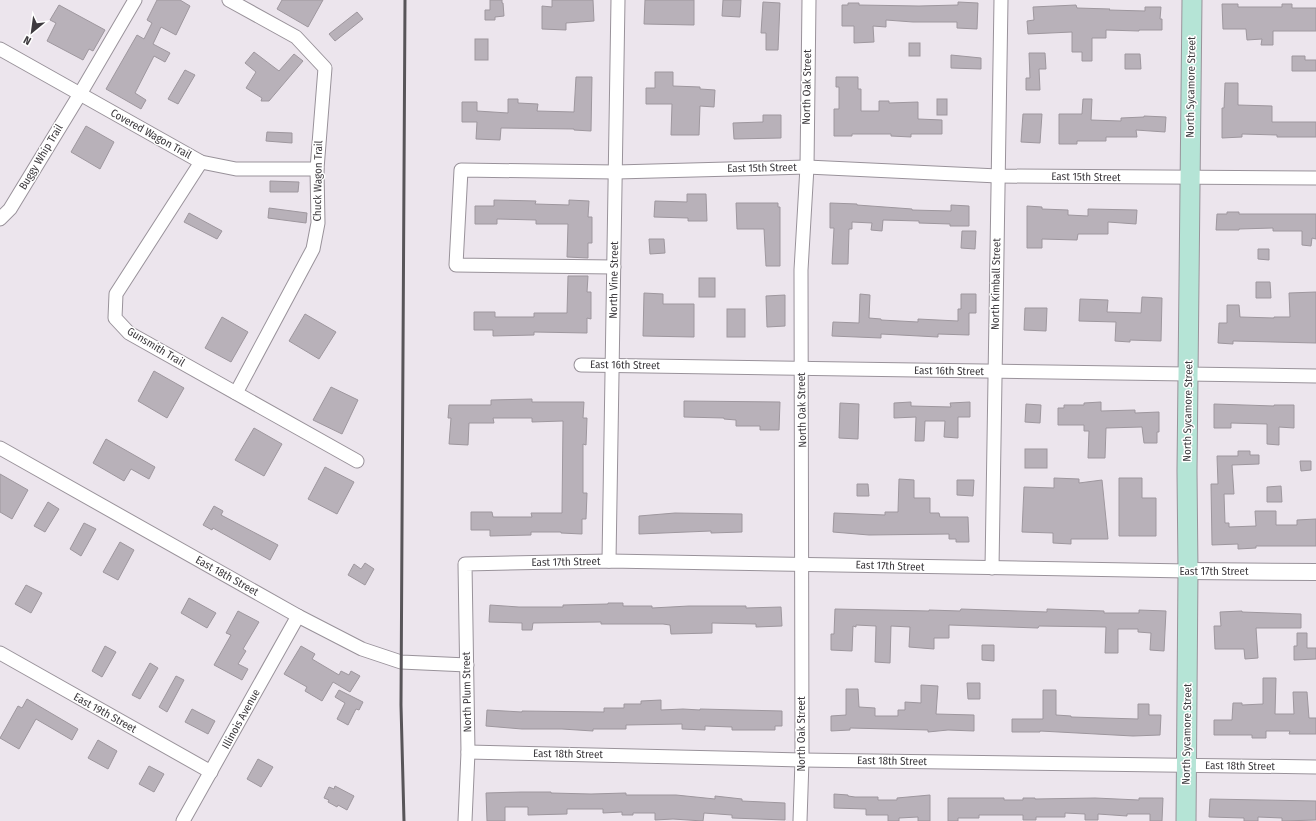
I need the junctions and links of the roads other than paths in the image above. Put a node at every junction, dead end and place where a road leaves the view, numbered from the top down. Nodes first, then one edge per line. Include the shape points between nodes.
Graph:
1 (135, 0) edge
2 (229, 0) edge
3 (618, 0) edge
4 (809, 0) edge
5 (1001, 0) edge
6 (1192, 0) edge
7 (0, 49) edge
8 (80, 94) junction
9 (201, 162) junction
10 (806, 167) junction
11 (317, 169) junction
12 (616, 172) junction
13 (998, 176) junction
14 (1190, 178) junction
15 (1316, 178) edge
16 (0, 219) edge
17 (614, 267) junction
18 (581, 365) dead end
19 (613, 365) junction
20 (801, 369) junction
21 (995, 371) junction
22 (1188, 374) junction
23 (1316, 376) edge
24 (236, 393) junction
25 (0, 448) edge
26 (357, 461) dead end
27 (609, 561) junction
28 (465, 564) joint
29 (802, 564) junction
30 (992, 568) junction
31 (1188, 571) junction
32 (1316, 572) edge
33 (298, 616) junction
34 (0, 653) edge
35 (467, 665) junction
36 (468, 752) junction
37 (802, 760) junction
38 (1186, 765) junction
39 (1316, 767) edge
40 (211, 772) junction
41 (183, 821) edge
42 (465, 821) edge
43 (800, 821) edge
44 (1186, 821) edge

1 - 8 street
2 - 11 street, Chuck Wagon Trail via 296,37 325,68
3 - 12 street, North Vine Street
4 - 10 street, North Oak Street
5 - 13 street, North Kimball Street
6 - 14 main road, North Sycamore Street
7 - 8 street, Covered Wagon Trail
8 - 9 street, Covered Wagon Trail
8 - 16 street, Buggy Whip Trail via 10,209
9 - 11 street, Covered Wagon Trail via 236,169
9 - 24 street, Gunsmith Trail via 116,294 115,318 130,333
10 - 12 street, East 15th Street
10 - 13 street, East 15th Street
10 - 20 street, North Oak Street via 801,270
11 - 24 street, Chuck Wagon Trail via 318,222 313,249
12 - 17 street, North Vine Street
12 - 17 street, East 15th Street via 461,170 456,265
13 - 14 street, East 15th Street
13 - 21 street, North Kimball Street
14 - 15 street, East 15th Street
14 - 22 main road, North Sycamore Street
17 - 19 street, North Vine Street
18 - 19 street, East 16th Street
19 - 20 street, East 16th Street
19 - 27 street, North Vine Street
20 - 21 street, East 16th Street
20 - 29 street, North Oak Street
21 - 22 street, East 16th Street
21 - 30 street, North Kimball Street
22 - 23 street, East 16th Street
22 - 31 main road, North Sycamore Street
24 - 26 street, Gunsmith Trail
25 - 33 street, East 18th Street
27 - 28 street, East 17th Street
27 - 29 street, East 17th Street
28 - 35 street, North Plum Street
29 - 30 street, East 17th Street
29 - 37 street, North Oak Street
30 - 31 street, East 17th Street
31 - 32 street, East 17th Street
31 - 38 main road, North Sycamore Street
33 - 35 street, East 18th Street via 362,649 401,662
33 - 40 street, Illinois Avenue
34 - 40 street, East 19th Street
35 - 36 street, North Plum Street
36 - 37 street, East 18th Street
36 - 42 street, North Plum Street
37 - 38 street, East 18th Street
37 - 43 street, North Oak Street
38 - 39 street, East 18th Street
38 - 44 main road, North Sycamore Street
40 - 41 street, Illinois Avenue

